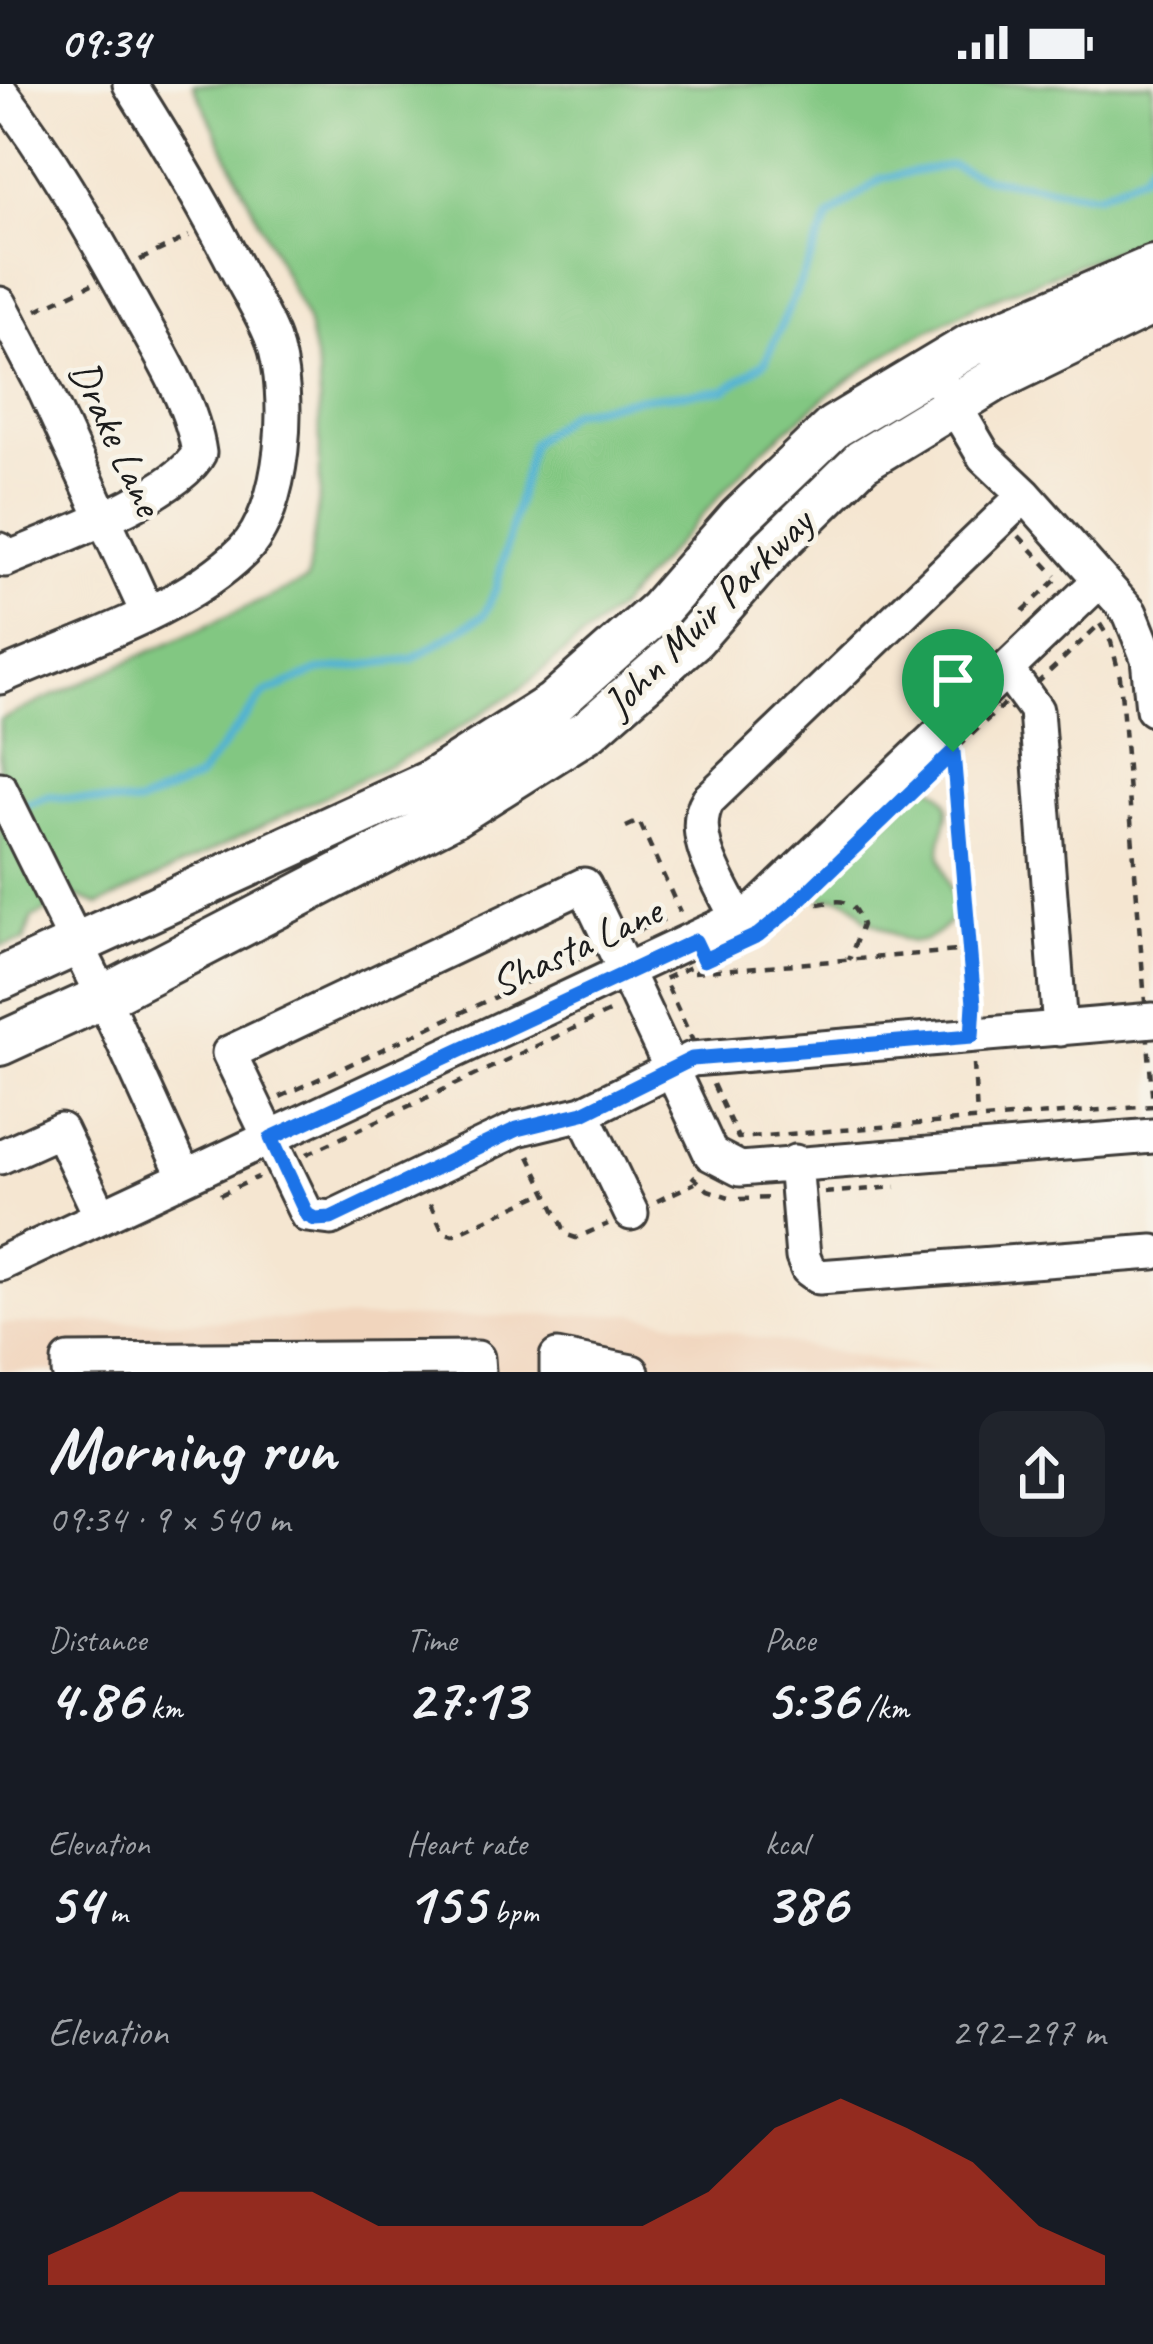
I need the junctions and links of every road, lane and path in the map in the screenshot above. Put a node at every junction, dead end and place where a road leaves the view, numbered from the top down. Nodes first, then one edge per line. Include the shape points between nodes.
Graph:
1 (130, 84) edge
2 (0, 92) edge
3 (1153, 267) edge
4 (1153, 303) edge
5 (0, 304) edge
6 (933, 368) junction
7 (953, 405) junction
8 (1024, 495) junction
9 (104, 517) junction
10 (0, 550) edge
11 (1100, 580) junction
12 (147, 612) junction
13 (1150, 658) edge
14 (0, 676) edge
15 (1017, 681) junction
16 (1153, 709) edge
17 (953, 752) junction
18 (0, 789) edge
19 (626, 827) dead end
20 (797, 903) junction
21 (738, 920) junction
22 (695, 941) junction
23 (75, 943) junction
24 (970, 950) junction
25 (850, 960) junction
26 (627, 974) junction
27 (674, 974) junction
28 (0, 979) edge
29 (104, 998) junction
30 (1150, 1021) edge
31 (1060, 1029) junction
32 (972, 1036) junction
33 (0, 1044) edge
34 (686, 1063) junction
35 (583, 1113) junction
36 (977, 1118) junction
37 (1153, 1136) edge
38 (271, 1138) junction
39 (0, 1157) edge
40 (795, 1162) junction
41 (184, 1175) junction
42 (632, 1213) dead end
43 (101, 1216) junction
44 (1153, 1252) edge
45 (0, 1264) edge
46 (69, 1372) edge
47 (478, 1372) edge
48 (557, 1372) edge
49 (632, 1372) edge

1 - 12 street via 194,184 274,342 281,396 278,478 247,548 203,584
2 - 9 street via 82,211 197,437 199,453 181,478
3 - 6 main road, John Muir Parkway
4 - 7 main road, John Muir Parkway
5 - 9 street, Drake Lane
6 - 7 street
6 - 23 main road, John Muir Parkway via 834,428 739,518 658,611 553,704 430,782
7 - 8 street via 984,456
7 - 29 main road, John Muir Parkway via 862,461 694,638 590,730 456,814
8 - 11 street
8 - 21 street via 707,800 699,832
9 - 10 street via 5,560
9 - 12 street, Drake Lane
11 - 13 street via 1130,614
11 - 15 street, Shasta Lane
12 - 14 street
13 - 16 street
15 - 17 path via 1011,708 1006,702
15 - 21 street, Shasta Lane
15 - 30 path via 1100,624 1111,642
15 - 31 street via 1036,710
17 - 20 path
17 - 24 path
18 - 23 street
19 - 22 path via 639,821
20 - 25 path via 852,907 862,926
20 - 27 path via 758,935
21 - 22 street, Shasta Lane
22 - 26 street, Shasta Lane
23 - 28 main road, John Muir Parkway
23 - 29 street
24 - 25 path
24 - 32 path
25 - 27 path
26 - 34 street
26 - 38 street, Shasta Lane
26 - 38 street via 584,885 229,1053
27 - 34 path via 664,979
29 - 33 main road, John Muir Parkway
29 - 41 street
30 - 31 street
30 - 36 path via 1153,1106
31 - 32 street
32 - 34 street
32 - 36 path
34 - 35 street
34 - 36 path via 738,1138
34 - 40 street via 712,1154 740,1169
35 - 38 street via 517,1129 331,1218 307,1215
35 - 42 street
37 - 40 street
38 - 41 street, Shasta Lane
39 - 43 street via 60,1130
40 - 44 street via 803,1257 819,1277
41 - 43 street, Shasta Lane
43 - 45 street, Shasta Lane
46 - 47 street via 69,1361 453,1358 477,1358
48 - 49 street via 557,1357

